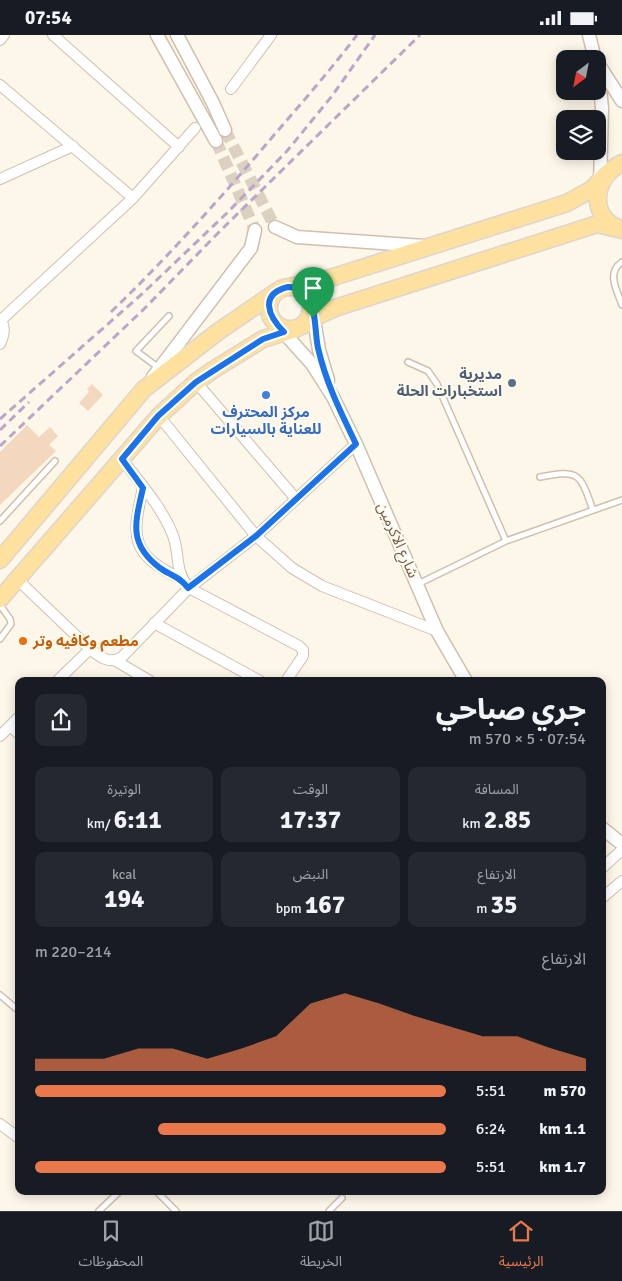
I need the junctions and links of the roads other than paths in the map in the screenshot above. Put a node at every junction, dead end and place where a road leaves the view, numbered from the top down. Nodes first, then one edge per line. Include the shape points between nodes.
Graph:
1 (4, 35) edge
2 (53, 35) edge
3 (157, 35) edge
4 (177, 35) edge
5 (589, 35) edge
6 (269, 36) edge
7 (0, 40) edge
8 (593, 50) edge
9 (606, 76) edge
10 (0, 86) edge
11 (231, 89) dead end
12 (601, 100) edge
13 (622, 101) edge
14 (195, 128) dead end
15 (224, 130) tunnel mouth
16 (216, 141) tunnel mouth
17 (73, 146) junction
18 (179, 147) junction
19 (622, 163) edge
20 (0, 179) edge
21 (602, 180) junction
22 (133, 198) junction
23 (276, 227) tunnel mouth
24 (617, 228) edge
25 (255, 230) tunnel mouth
26 (429, 247) junction
27 (622, 262) edge
28 (282, 289) junction
29 (622, 305) edge
30 (170, 316) dead end
31 (0, 319) edge
32 (297, 322) junction
33 (0, 344) edge
34 (408, 362) dead end
35 (160, 368) junction
36 (196, 382) junction
37 (144, 389) junction
38 (333, 397) junction
39 (158, 416) junction
40 (356, 444) junction
41 (122, 459) junction
42 (55, 461) dead end
43 (540, 477) dead end
44 (143, 488) junction
45 (296, 499) junction
46 (622, 500) edge
47 (593, 510) junction
48 (0, 521) edge
49 (256, 536) junction
50 (506, 541) junction
51 (0, 560) edge
52 (181, 579) junction
53 (418, 584) junction
54 (7, 588) edge
55 (188, 588) junction
56 (0, 605) edge
57 (154, 623) junction
58 (437, 631) junction
59 (0, 639) edge
60 (90, 649) junction
61 (116, 661) junction
62 (60, 677) edge
63 (143, 677) edge
64 (253, 677) edge
65 (289, 677) edge
66 (464, 677) edge
67 (15, 721) edge
68 (10, 726) junction
69 (15, 730) edge
70 (0, 736) edge
71 (606, 832) edge
72 (622, 844) edge
73 (622, 850) edge
74 (606, 864) edge
75 (622, 881) edge
76 (606, 895) edge
77 (0, 995) edge
78 (15, 1008) edge
79 (0, 1124) edge
80 (15, 1135) edge
81 (116, 1195) edge
82 (160, 1195) edge
83 (342, 1198) dead end
84 (99, 1211) edge
85 (176, 1211) edge
86 (328, 1211) edge

1 - 7 street
2 - 18 street
3 - 16 street
4 - 15 street
5 - 8 street
6 - 11 street
9 - 13 street
10 - 17 street
12 - 21 street
14 - 18 street
17 - 20 street
17 - 22 street
18 - 22 street
19 - 21 main road
21 - 24 main road via 598,196 600,207
21 - 26 main road via 567,203
22 - 31 street
23 - 26 street via 297,237
24 - 32 main road via 597,224
25 - 35 street via 251,248
26 - 28 main road via 327,279
27 - 29 lane via 614,269 612,278
28 - 32 main road via 302,290 307,294
28 - 32 main road via 272,297 269,310
28 - 37 main road via 219,331
30 - 35 lane via 136,351
31 - 33 street via 4,324 4,336
32 - 36 main road via 263,339
32 - 38 street, شارع الاكرمين via 312,364
32 - 38 street, شارع الاكرمين via 319,350
34 - 50 lane via 428,371 437,384
35 - 37 street
36 - 39 main road
36 - 45 street
37 - 51 main road
38 - 40 street, شارع الاكرمين
39 - 41 main road
39 - 49 street
40 - 45 street
40 - 53 street, شارع الاكرمين
41 - 44 street
41 - 54 main road
42 - 48 lane
43 - 47 lane via 559,473 577,476 583,482
44 - 52 street via 172,534
44 - 52 street via 136,518 136,537 141,550 162,569
45 - 49 street
46 - 47 lane
47 - 50 lane
49 - 55 street
49 - 58 street via 292,568 322,585
50 - 53 lane
52 - 55 street
53 - 58 street, شارع الاكرمين
54 - 60 street
55 - 57 street
55 - 65 street via 299,646 303,656
56 - 59 lane via 11,623
57 - 61 street
57 - 64 street
58 - 66 street, شارع الاكرمين
60 - 61 street via 104,659
60 - 62 street
61 - 63 street
67 - 68 street
68 - 69 street
68 - 70 street
71 - 72 street
73 - 74 street
75 - 76 street
77 - 78 lane
79 - 80 street
81 - 84 lane
82 - 85 lane
83 - 86 lane

